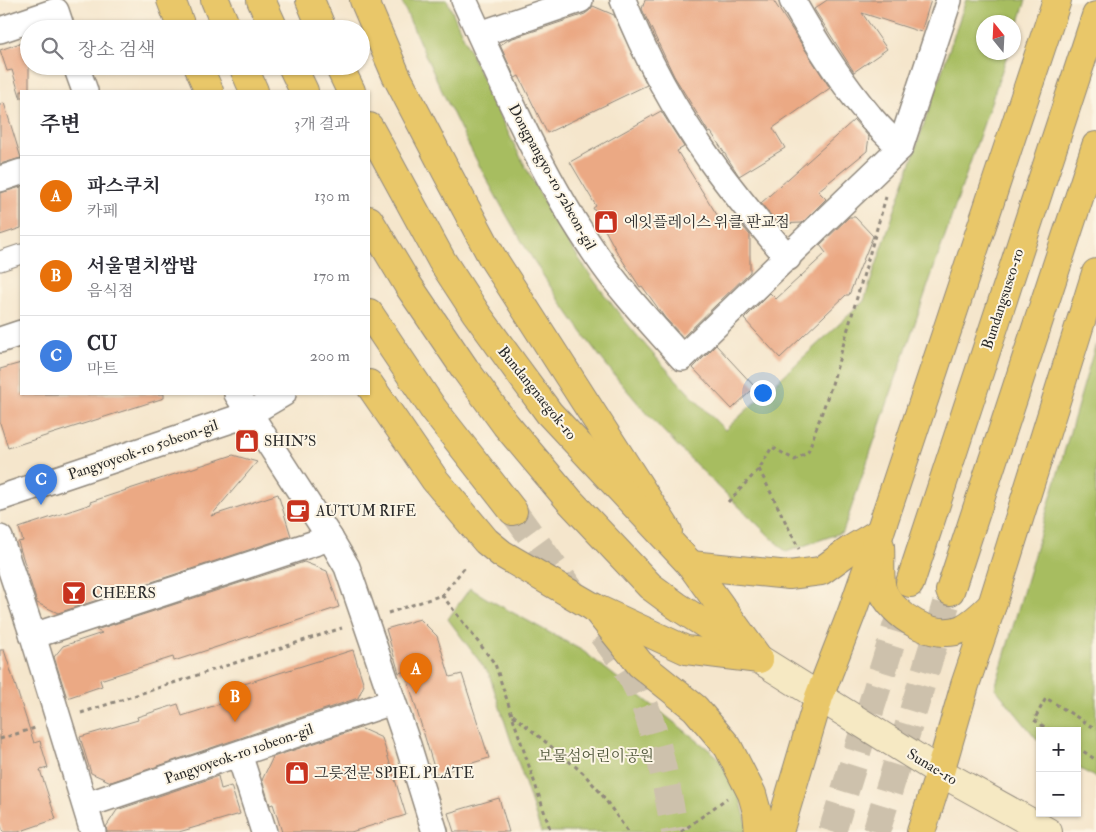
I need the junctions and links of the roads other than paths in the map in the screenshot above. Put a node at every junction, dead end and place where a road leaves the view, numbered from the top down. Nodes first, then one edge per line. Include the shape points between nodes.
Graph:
1 (171, 0) edge
2 (215, 0) edge
3 (261, 0) edge
4 (310, 0) edge
5 (364, 0) edge
6 (464, 0) edge
7 (580, 0) edge
8 (623, 0) edge
9 (792, 0) edge
10 (949, 0) edge
11 (1057, 0) edge
12 (1096, 16) edge
13 (31, 20) edge
14 (59, 20) edge
15 (179, 20) edge
16 (223, 20) edge
17 (270, 20) edge
18 (318, 20) edge
19 (20, 24) edge
20 (0, 30) edge
21 (480, 34) junction
22 (79, 75) edge
23 (202, 75) edge
24 (247, 75) edge
25 (296, 75) edge
26 (343, 75) edge
27 (84, 90) edge
28 (209, 90) edge
29 (254, 90) edge
30 (304, 90) edge
31 (351, 90) edge
32 (370, 129) edge
33 (1096, 146) edge
34 (900, 148) junction
35 (20, 172) edge
36 (0, 179) edge
37 (370, 222) edge
38 (20, 254) edge
39 (788, 258) junction
40 (0, 261) edge
41 (1096, 273) edge
42 (370, 314) edge
43 (20, 333) edge
44 (0, 340) edge
45 (370, 385) edge
46 (279, 395) edge
47 (243, 404) edge
48 (0, 498) edge
49 (513, 511) tunnel mouth
50 (880, 532) junction
51 (0, 538) edge
52 (330, 538) junction
53 (691, 566) junction
54 (910, 583) tunnel mouth
55 (950, 591) tunnel mouth
56 (992, 605) junction
57 (595, 608) junction
58 (33, 636) junction
59 (759, 659) junction
60 (819, 697) junction
61 (392, 702) junction
62 (239, 754) junction
63 (940, 772) junction
64 (86, 805) junction
65 (93, 832) edge
66 (264, 832) edge
67 (435, 832) edge
68 (759, 832) edge
69 (779, 832) edge
70 (921, 832) edge
71 (1048, 832) edge

1 - 15 main road
2 - 16 main road
3 - 17 main road
4 - 18 main road
5 - 53 main road via 396,75 492,257
6 - 21 street, Dongpangyo-ro 52beon-gil
7 - 21 street
8 - 39 street via 648,57 694,136 727,183
9 - 34 street via 843,80 868,114
10 - 34 street, Dongpangyo-ro 52beon-gil
11 - 50 main road
12 - 54 main road, Bundangsuseo-ro
13 - 14 street via 56,12
19 - 20 street
21 - 39 street, Dongpangyo-ro 52beon-gil via 524,129 571,216 621,290 682,358
22 - 27 street
23 - 28 main road
24 - 29 main road
25 - 30 main road
26 - 31 main road
32 - 53 main road, Bundangnaegok-ro via 442,261 513,364 549,413
33 - 55 main road
34 - 39 street, Dongpangyo-ro 52beon-gil
35 - 36 street
37 - 59 main road, Bundangnaegok-ro via 465,369 506,425 569,500 650,586
38 - 40 street
41 - 56 main road
42 - 49 main road via 434,410
43 - 44 street
45 - 57 main road via 435,480 486,541 502,554
46 - 47 street, Pangyoyeok-ro 50beon-gil
47 - 48 street, Pangyoyeok-ro 50beon-gil
47 - 52 street
50 - 53 main road via 821,571 789,575
50 - 56 main road via 882,588 894,608 909,620 926,629 960,630 976,621
50 - 60 main road
51 - 58 street
52 - 58 street
52 - 61 street via 347,568
53 - 59 main road, Bundangnaegok-ro
56 - 63 main road
57 - 59 main road via 686,650
57 - 68 main road via 640,664 695,708 728,746 752,794
58 - 64 street
59 - 60 main road, Bundangnaegok-ro
60 - 63 main road, Sunae-ro
60 - 69 main road
61 - 62 street, Pangyoyeok-ro 10beon-gil
61 - 67 street
62 - 64 street, Pangyoyeok-ro 10beon-gil
62 - 66 street
63 - 70 main road
63 - 71 main road, Sunae-ro
64 - 65 street

